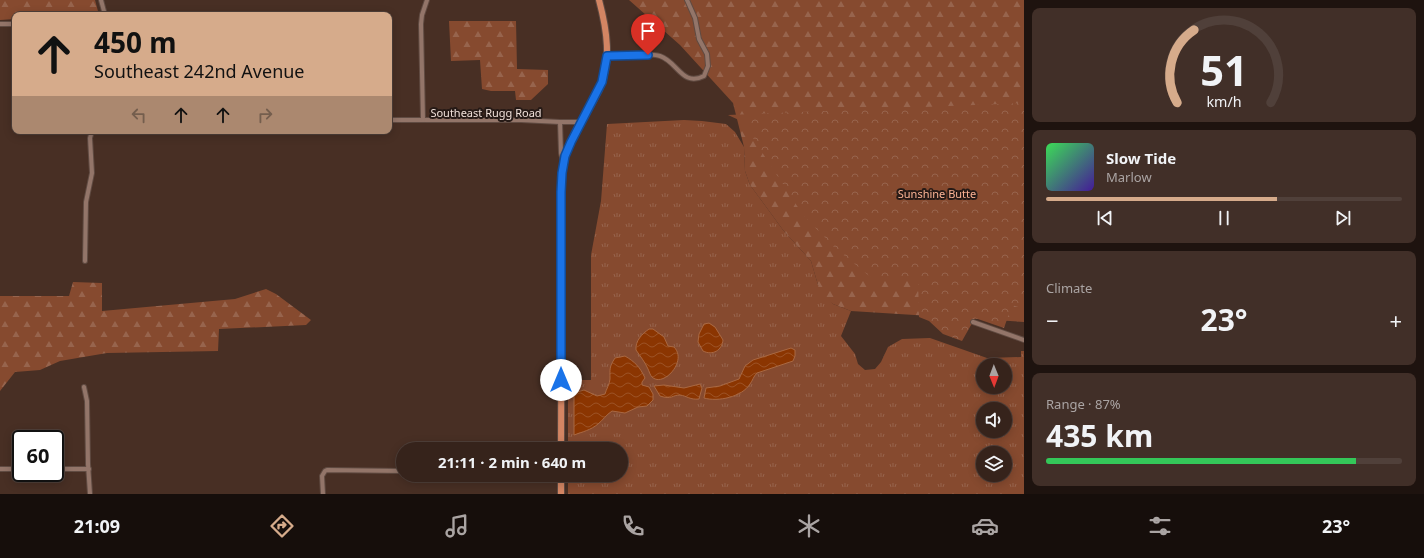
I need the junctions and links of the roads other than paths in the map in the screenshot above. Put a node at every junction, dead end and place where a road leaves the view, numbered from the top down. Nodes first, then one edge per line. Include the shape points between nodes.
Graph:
1 (101, 0) edge
2 (427, 0) edge
3 (599, 0) edge
4 (687, 0) edge
5 (104, 12) edge
6 (0, 24) edge
7 (12, 24) edge
8 (607, 56) junction
9 (392, 120) edge
10 (423, 120) junction
11 (560, 122) junction
12 (582, 122) junction
13 (91, 134) edge
14 (564, 164) junction
15 (86, 261) dead end
16 (973, 322) dead end
17 (1024, 340) edge
18 (84, 387) dead end
19 (561, 442) edge
20 (0, 469) edge
21 (12, 469) edge
22 (64, 469) edge
23 (89, 469) junction
24 (396, 471) edge
25 (561, 482) edge
26 (90, 494) edge
27 (323, 494) edge
28 (561, 494) edge

1 - 5 street
2 - 10 street via 421,24
3 - 8 main road via 606,29
4 - 8 street via 695,18 698,39 707,54 708,66 704,76 688,79 660,56
6 - 7 street
8 - 12 main road via 603,81
9 - 10 street, Southeast Rugg Road
10 - 11 street, Southeast Rugg Road
11 - 12 street, Southeast Rugg Road
11 - 14 street
12 - 14 main road via 565,156
13 - 15 street via 92,173 86,202
14 - 19 main road via 561,192
16 - 17 street
18 - 23 street via 87,402
20 - 21 street
22 - 23 street
23 - 26 street
24 - 27 street via 325,471 322,476
25 - 28 main road

